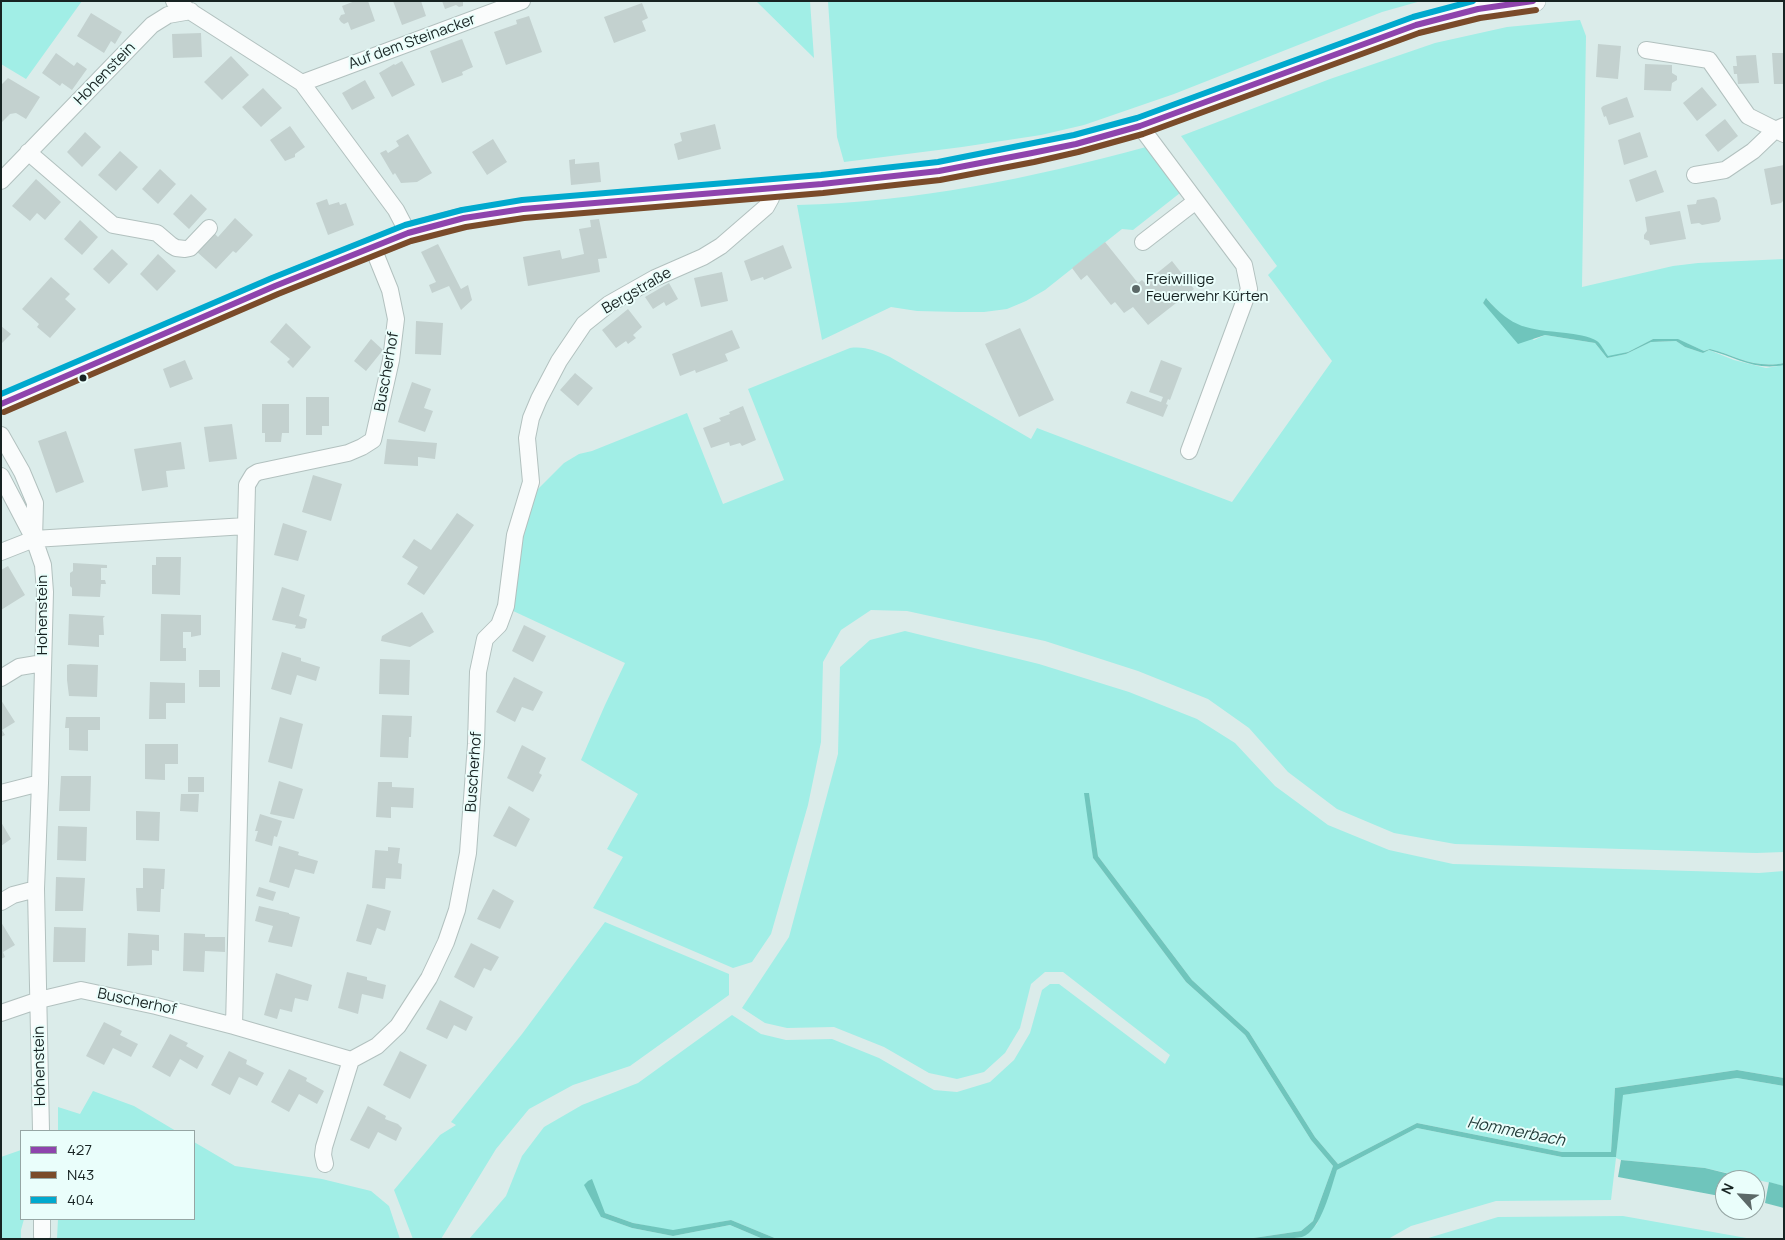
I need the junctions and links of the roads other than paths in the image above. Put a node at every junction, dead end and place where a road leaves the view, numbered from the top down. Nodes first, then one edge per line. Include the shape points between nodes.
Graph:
1 (174, 1) edge
2 (522, 1) edge
3 (1535, 1) edge
4 (191, 11) junction
5 (1646, 50) dead end
6 (302, 83) junction
7 (1140, 126) junction
8 (1781, 130) edge
9 (28, 152) junction
10 (1695, 175) dead end
11 (1, 181) edge
12 (774, 187) junction
13 (1196, 201) junction
14 (209, 228) dead end
15 (408, 232) junction
16 (1143, 242) dead end
17 (373, 248) junction
18 (1, 404) edge
19 (1, 435) edge
20 (1189, 451) dead end
21 (529, 454) joint
22 (1, 476) edge
23 (246, 526) junction
24 (34, 539) junction
25 (1, 552) edge
26 (43, 663) junction
27 (1, 678) edge
28 (40, 783) junction
29 (1, 793) edge
30 (36, 889) junction
31 (1, 902) edge
32 (39, 1000) junction
33 (1, 1013) edge
34 (234, 1026) junction
35 (351, 1060) junction
36 (40, 1130) edge
37 (326, 1164) dead end
38 (42, 1220) edge
39 (42, 1236) dead end

1 - 4 street
2 - 6 street, Auf dem Steinacker
3 - 7 main road via 1478,9 1416,25
4 - 6 street
4 - 9 street, Hohenstein via 168,15 152,25
5 - 8 street via 1709,60 1748,116
6 - 15 street via 396,210
7 - 12 main road via 1076,144 939,171
7 - 13 street
8 - 10 street via 1725,170
9 - 11 street, Hohenstein
9 - 14 street via 113,225 157,233 176,248 185,249 190,248
12 - 15 main road via 523,209 464,218
12 - 21 street, Bergstraße via 766,207 721,246 609,304 584,324 539,399 527,438
13 - 16 street
13 - 20 street via 1244,265 1249,289
15 - 17 main road
17 - 18 main road via 277,292
17 - 23 street, Buscherhof via 390,290 396,319 391,360 373,440 348,453 258,472 247,485
19 - 24 street, Hohenstein via 35,503
21 - 35 street, Buscherhof via 531,482 515,535 506,606 499,625 485,639 478,672 468,853 457,910 429,978 398,1026 377,1046
22 - 24 street, Hohenstein
23 - 24 street
23 - 34 street, Buscherhof
24 - 25 street
24 - 26 street, Hohenstein via 42,565 45,592
26 - 27 street, Hohenstein via 19,667
26 - 28 street, Hohenstein
28 - 29 street
28 - 30 street, Hohenstein
30 - 31 street
30 - 32 street, Hohenstein
32 - 33 street, Hohenstein
32 - 34 street, Buscherhof via 81,990
32 - 36 street, Hohenstein
34 - 35 street, Buscherhof
35 - 37 street via 324,1147
38 - 39 street

